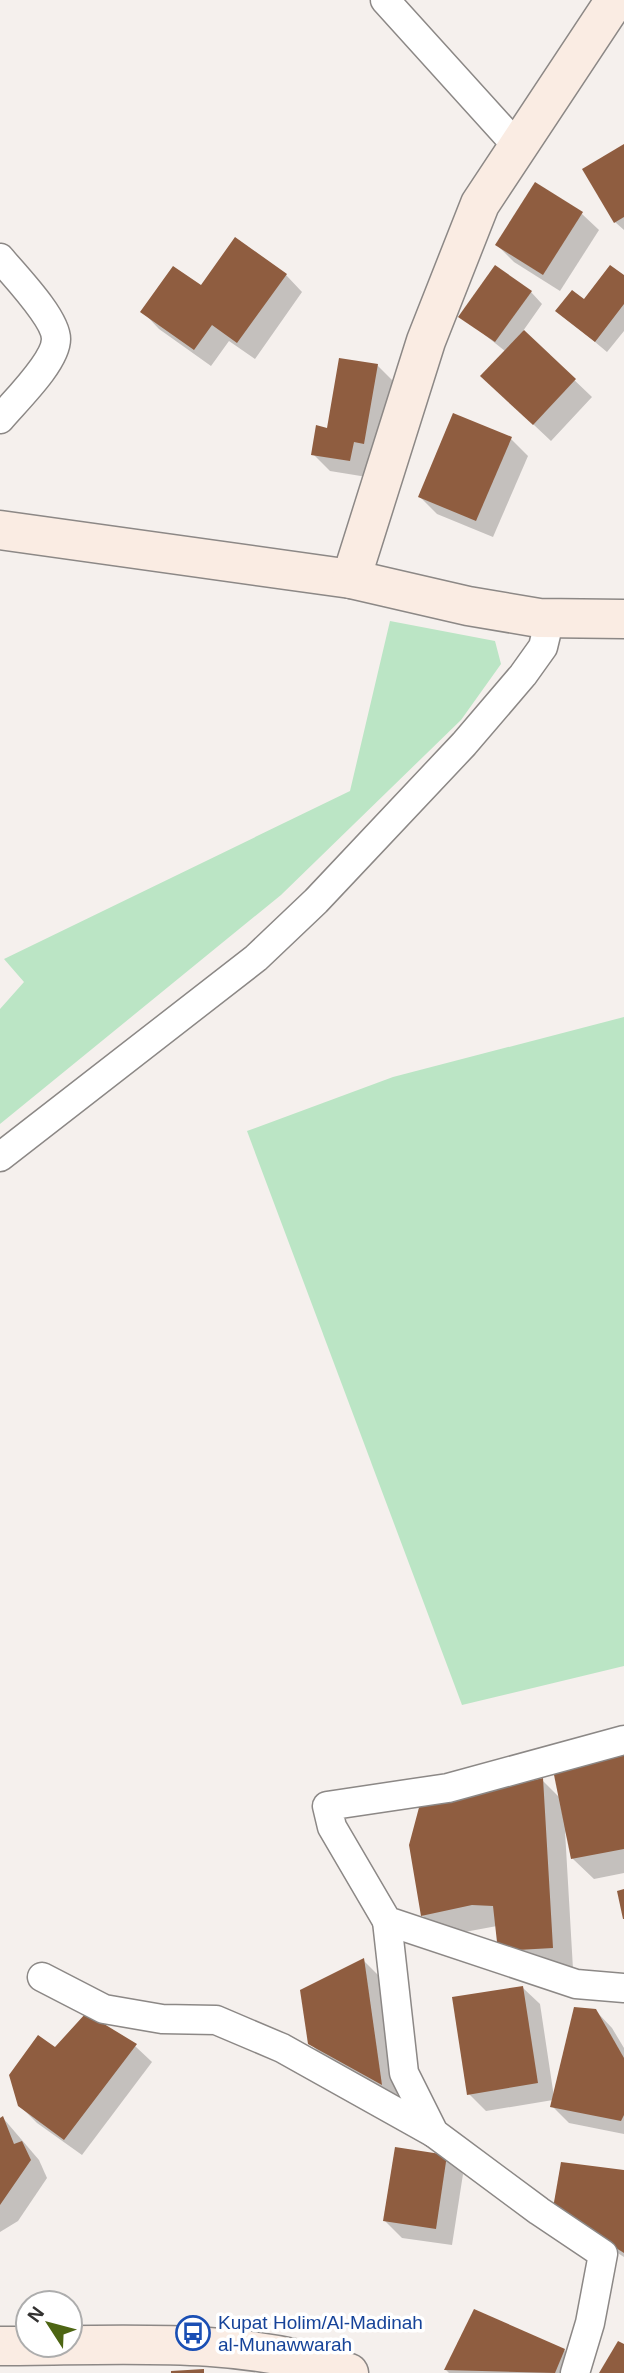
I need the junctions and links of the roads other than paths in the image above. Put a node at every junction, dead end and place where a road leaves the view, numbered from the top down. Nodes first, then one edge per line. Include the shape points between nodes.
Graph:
1 (385, 0) edge
2 (615, 0) edge
3 (518, 147) junction
4 (0, 258) edge
5 (0, 419) edge
6 (0, 530) edge
7 (351, 579) junction
8 (550, 618) junction
9 (624, 619) edge
10 (0, 1157) edge
11 (624, 1740) edge
12 (387, 1921) junction
13 (42, 1977) dead end
14 (624, 1988) edge
15 (434, 2133) junction
16 (613, 2261) edge
17 (0, 2346) edge
18 (349, 2373) edge
19 (575, 2373) edge

1 - 3 street
2 - 3 street
3 - 7 street via 480,204 426,341
4 - 5 street via 52,323 56,340 46,365
6 - 7 street
7 - 8 street via 468,606
8 - 9 street
8 - 10 street via 543,647 514,684 464,744 316,901 256,958
11 - 12 street via 448,1788 327,1806 332,1827
12 - 14 street via 576,1984
12 - 15 street via 404,2073
13 - 15 street via 104,2009 162,2019 216,2020 282,2048
15 - 16 street
16 - 19 street
17 - 18 street via 236,2349

